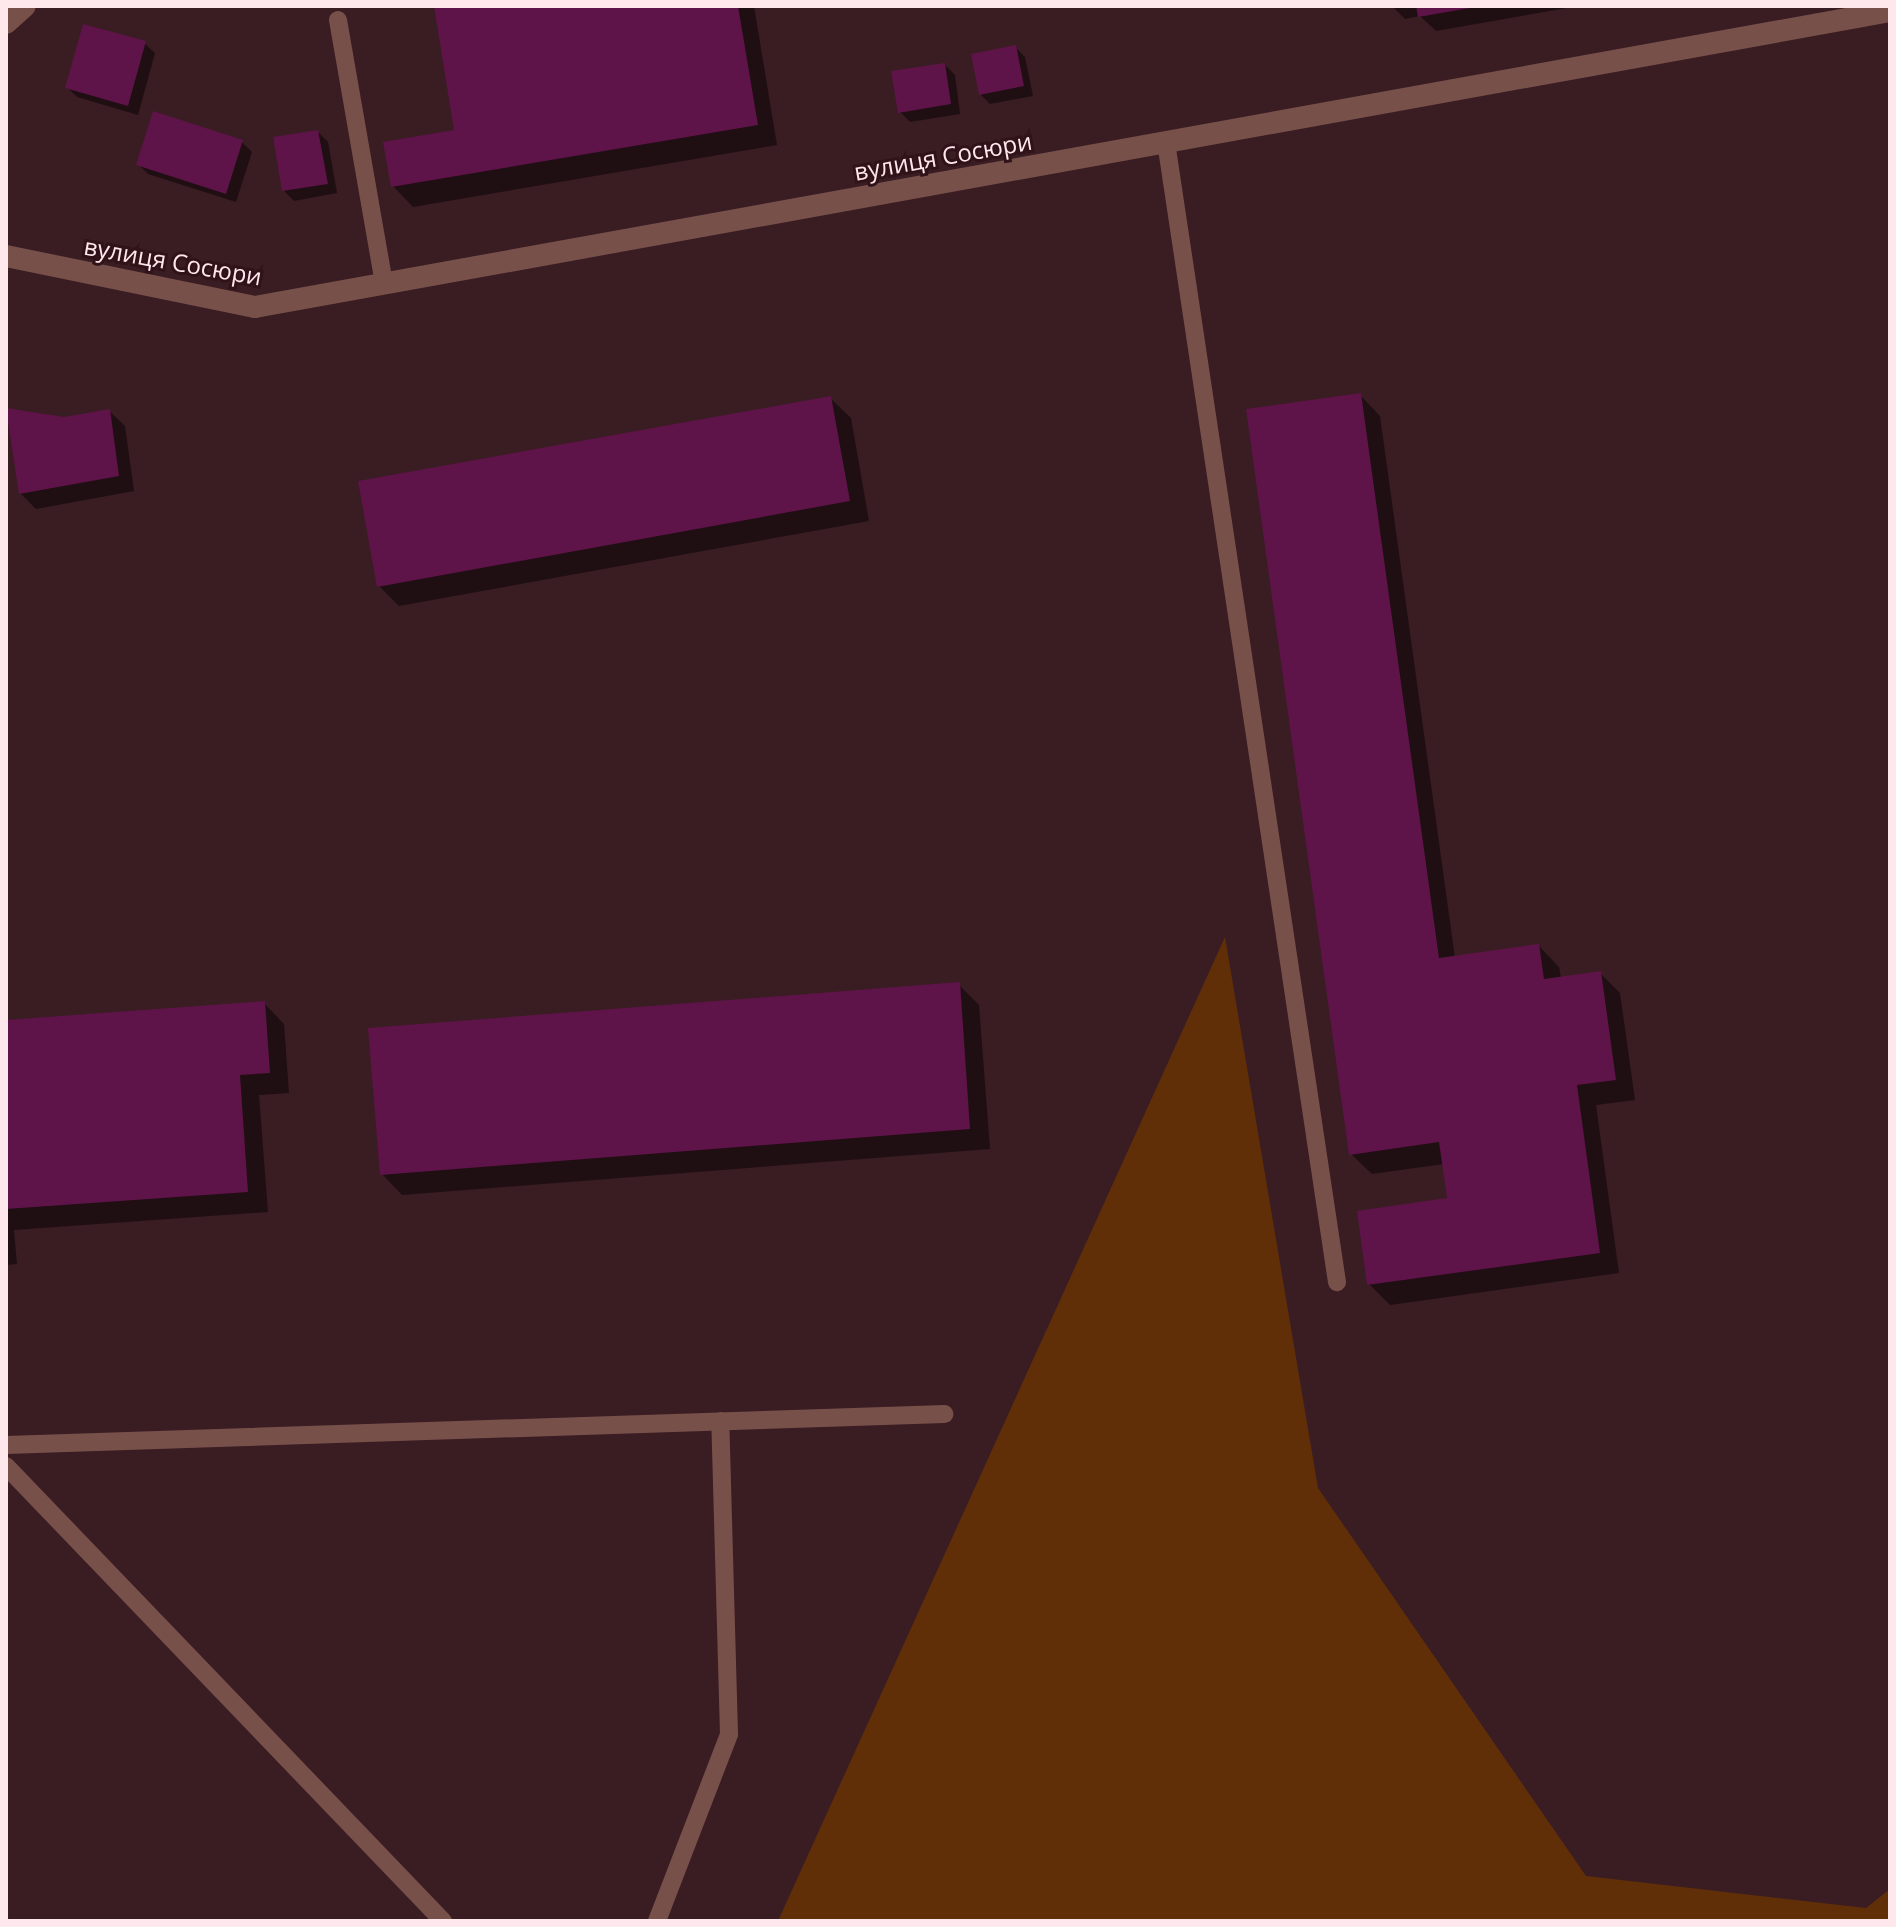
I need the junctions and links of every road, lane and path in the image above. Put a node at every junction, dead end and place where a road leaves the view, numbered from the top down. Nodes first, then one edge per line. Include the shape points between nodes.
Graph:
1 (25, 6) edge
2 (1890, 11) edge
3 (338, 20) dead end
4 (6, 23) edge
5 (1166, 142) junction
6 (6, 256) edge
7 (384, 284) junction
8 (1337, 1282) dead end
9 (944, 1414) dead end
10 (720, 1421) junction
11 (6, 1445) edge
12 (6, 1466) edge
13 (443, 1921) edge
14 (657, 1921) edge

1 - 4 street
2 - 5 street, вулиця Сосюри
3 - 7 lane
5 - 7 street, вулиця Сосюри
5 - 8 lane
6 - 7 street, вулиця Сосюри via 255,307
9 - 10 lane
10 - 11 lane
10 - 14 lane via 729,1734
12 - 13 lane

